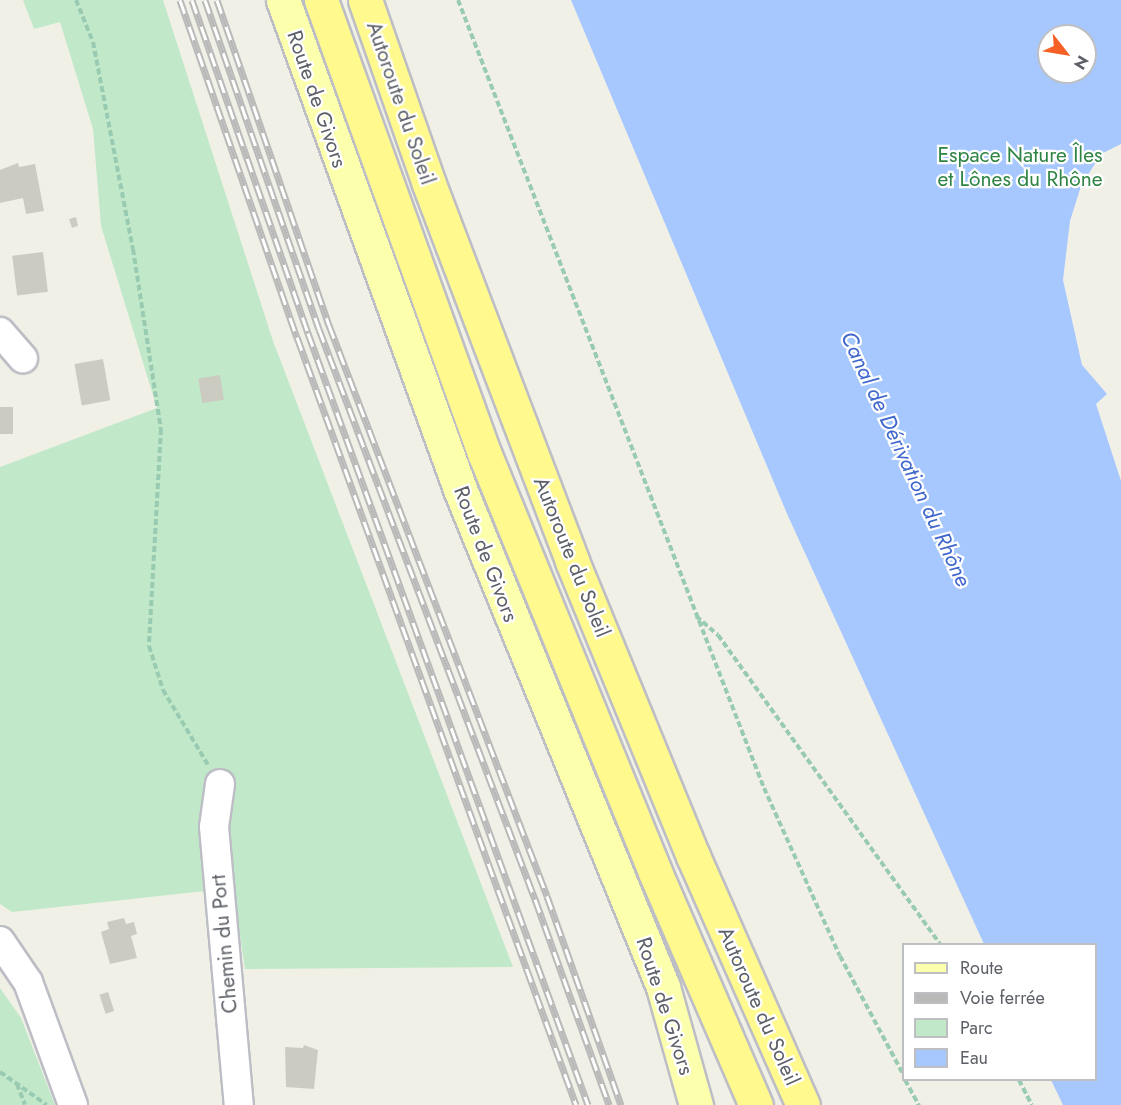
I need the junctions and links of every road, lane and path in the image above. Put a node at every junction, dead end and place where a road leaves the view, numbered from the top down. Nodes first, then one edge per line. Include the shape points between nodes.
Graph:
1 (76, 0) edge
2 (283, 0) edge
3 (321, 0) edge
4 (365, 0) edge
5 (458, 0) edge
6 (0, 333) edge
7 (22, 358) dead end
8 (696, 615) junction
9 (220, 784) joint
10 (0, 940) edge
11 (939, 943) edge
12 (0, 1072) edge
13 (902, 1074) edge
14 (906, 1081) edge
15 (1020, 1081) edge
16 (16, 1083) junction
17 (25, 1105) edge
18 (47, 1105) edge
19 (73, 1105) edge
20 (239, 1105) edge
21 (696, 1105) edge
22 (756, 1105) edge
23 (803, 1105) edge
24 (919, 1105) edge
25 (1032, 1105) edge

1 - 9 path via 93,42 133,249 161,429 149,646 163,690
2 - 21 main road, Route de Givors via 460,489 663,987
3 - 22 highway, Autoroute du Soleil via 484,455 646,851
4 - 23 highway, Autoroute du Soleil via 433,195 572,561 681,827
5 - 8 path
6 - 7 street
8 - 11 path via 718,635
8 - 13 path via 783,830 840,957
9 - 20 street, Chemin du Port via 214,827
10 - 19 street via 28,982
12 - 16 path
14 - 24 path
15 - 25 path
16 - 17 path
16 - 18 path

